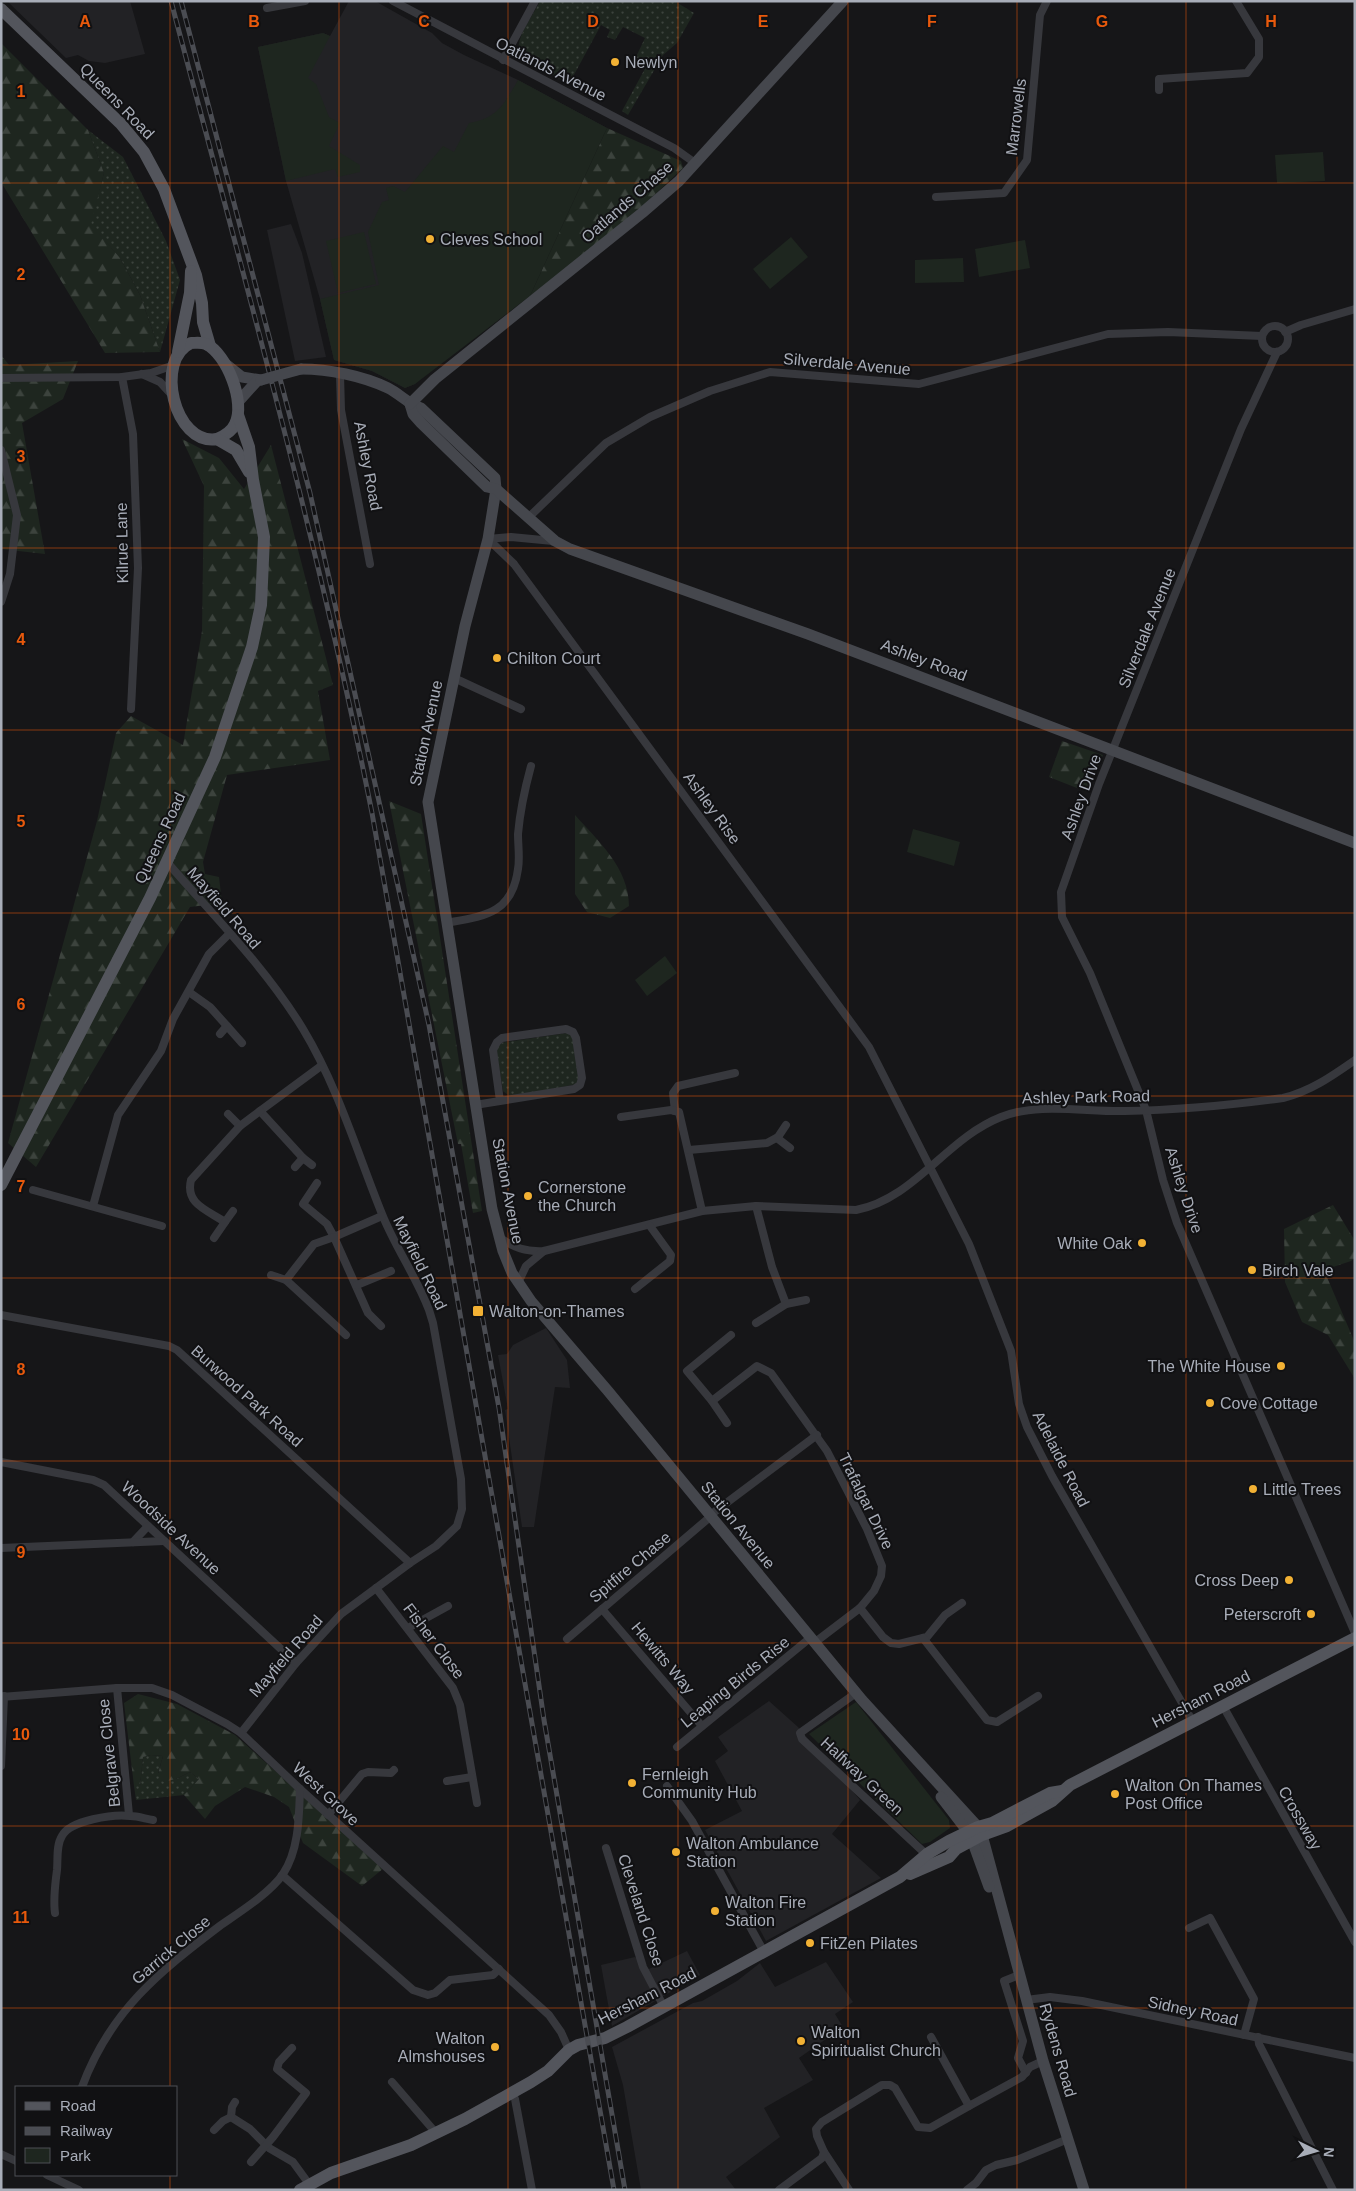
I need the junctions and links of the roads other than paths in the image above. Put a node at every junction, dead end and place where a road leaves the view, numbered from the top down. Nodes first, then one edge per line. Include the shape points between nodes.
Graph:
1 (305, 1) edge
2 (393, 1) edge
3 (535, 1) edge
4 (843, 1) edge
5 (1047, 1) edge
6 (1236, 1) edge
7 (267, 8) dead end
8 (1, 9) edge
9 (503, 60) junction
10 (1159, 90) dead end
11 (695, 163) junction
12 (936, 198) dead end
13 (191, 263) junction
14 (1355, 309) edge
15 (1285, 332) junction
16 (1262, 336) junction
17 (210, 346) junction
18 (178, 352) junction
19 (1277, 352) junction
20 (174, 365) junction
21 (227, 366) junction
22 (142, 374) junction
23 (340, 374) junction
24 (122, 377) junction
25 (1, 378) edge
26 (259, 380) junction
27 (173, 398) junction
28 (238, 402) junction
29 (410, 404) junction
30 (238, 415) junction
31 (217, 439) junction
32 (1, 450) edge
33 (253, 480) junction
34 (496, 489) junction
35 (529, 517) junction
36 (488, 539) junction
37 (555, 541) junction
38 (370, 564) dead end
39 (1, 602) edge
40 (454, 678) junction
41 (131, 709) dead end
42 (521, 709) dead end
43 (1114, 749) junction
44 (532, 766) dead end
45 (1355, 843) edge
46 (166, 862) junction
47 (446, 923) junction
48 (229, 934) junction
49 (189, 992) junction
50 (227, 1026) junction
51 (220, 1034) dead end
52 (242, 1043) dead end
53 (1355, 1060) edge
54 (321, 1066) junction
55 (735, 1073) dead end
56 (500, 1101) junction
57 (476, 1105) junction
58 (1146, 1110) junction
59 (260, 1111) junction
60 (674, 1111) junction
61 (228, 1114) dead end
62 (622, 1117) dead end
63 (240, 1126) junction
64 (786, 1126) dead end
65 (777, 1138) junction
66 (790, 1148) dead end
67 (689, 1150) junction
68 (303, 1158) junction
69 (312, 1165) dead end
70 (928, 1166) junction
71 (295, 1167) dead end
72 (317, 1183) dead end
73 (1, 1185) edge
74 (32, 1190) dead end
75 (93, 1206) junction
76 (756, 1206) junction
77 (233, 1211) dead end
78 (702, 1211) junction
79 (382, 1216) junction
80 (225, 1222) junction
81 (162, 1226) dead end
82 (650, 1226) junction
83 (334, 1237) junction
84 (498, 1237) junction
85 (214, 1238) dead end
86 (544, 1251) junction
87 (391, 1271) dead end
88 (271, 1275) dead end
89 (286, 1280) junction
90 (518, 1283) junction
91 (357, 1285) junction
92 (635, 1289) dead end
93 (806, 1300) dead end
94 (786, 1304) junction
95 (1, 1315) edge
96 (756, 1323) dead end
97 (381, 1326) dead end
98 (346, 1335) dead end
99 (731, 1335) dead end
100 (712, 1401) junction
101 (727, 1423) dead end
102 (817, 1435) junction
103 (1, 1462) edge
104 (710, 1516) junction
105 (148, 1526) junction
106 (164, 1541) junction
107 (133, 1542) junction
108 (1, 1548) edge
109 (410, 1562) junction
110 (376, 1588) junction
111 (962, 1603) dead end
112 (448, 1606) dead end
113 (860, 1608) junction
114 (602, 1609) junction
115 (408, 1628) junction
116 (1355, 1633) edge
117 (923, 1638) junction
118 (1355, 1638) edge
119 (568, 1639) dead end
120 (812, 1641) junction
121 (296, 1663) junction
122 (117, 1688) junction
123 (856, 1693) junction
124 (3, 1696) edge
125 (1038, 1696) dead end
126 (1223, 1706) junction
127 (1193, 1722) junction
128 (702, 1726) junction
129 (241, 1733) junction
130 (677, 1747) dead end
131 (1, 1766) edge
132 (394, 1770) dead end
133 (472, 1777) junction
134 (447, 1781) dead end
135 (667, 1786) dead end
136 (300, 1789) junction
137 (477, 1802) dead end
138 (129, 1815) junction
139 (328, 1815) junction
140 (153, 1820) dead end
141 (975, 1833) junction
142 (606, 1848) dead end
143 (931, 1859) junction
144 (282, 1875) junction
145 (55, 1913) dead end
146 (1189, 1928) dead end
147 (1355, 1942) edge
148 (764, 1952) junction
149 (499, 1969) junction
150 (1019, 1975) junction
151 (1026, 2000) junction
152 (664, 2007) junction
153 (1244, 2035) junction
154 (931, 2037) dead end
155 (1258, 2037) junction
156 (292, 2048) dead end
157 (570, 2050) junction
158 (1355, 2058) edge
159 (1043, 2061) junction
160 (1026, 2073) junction
161 (392, 2082) dead end
162 (82, 2086) edge
163 (512, 2092) junction
164 (235, 2102) dead end
165 (969, 2106) junction
166 (231, 2117) junction
167 (214, 2130) dead end
168 (436, 2133) junction
169 (1068, 2139) junction
170 (266, 2144) junction
171 (824, 2152) junction
172 (1, 2154) edge
173 (15, 2161) edge
174 (251, 2162) dead end
175 (48, 2176) edge
176 (304, 2187) edge
177 (79, 2190) edge
178 (532, 2190) edge
179 (779, 2190) edge
180 (849, 2190) edge
181 (967, 2190) edge
182 (1084, 2190) edge
183 (1333, 2190) edge

1 - 7 street
2 - 9 street, Oatlands Avenue
3 - 9 street
4 - 11 street, Oatlands Chase
5 - 12 street, Marrowells via 1040,16 1027,160 1004,193
6 - 10 street via 1259,39 1259,57 1247,73 1159,79
8 - 13 main road, Queens Road via 120,124 144,152 164,189
9 - 11 street, Oatlands Avenue via 674,148
11 - 29 street, Oatlands Chase via 642,213 434,379
13 - 17 main road, Queens Road via 201,292 203,322
13 - 18 main road, Queens Road via 190,293
14 - 15 street
15 - 16 street via 1279,327 1270,327
15 - 19 street via 1287,344
16 - 19 street via 1265,348
16 - 35 street, Silverdale Avenue via 1168,332 1108,334 918,384 770,372 667,409 606,443
17 - 18 main road via 190,343
17 - 21 main road
18 - 20 main road
19 - 43 street, Silverdale Avenue via 1241,429
20 - 22 street
20 - 27 main road
21 - 26 street via 242,377
21 - 28 main road
22 - 24 street
22 - 27 street via 167,388
23 - 26 street, Ashley Road, bridge via 301,369
23 - 29 street, Ashley Road via 387,388
23 - 38 street, Ashley Road via 341,410
24 - 25 street
24 - 41 street, Kilrue Lane via 133,434 138,568
26 - 28 street
27 - 31 main road via 189,430 200,437
28 - 30 main road
29 - 34 street, Ashley Road via 421,408 495,478
30 - 31 main road via 231,429
30 - 33 main road, Queens Road via 249,446
31 - 33 main road, Queens Road via 236,450
32 - 39 street via 17,515 10,574
33 - 46 main road, Queens Road via 264,537 263,592 256,634 215,757
34 - 35 street, Ashley Road
34 - 36 street, Station Avenue
35 - 37 street, Ashley Road
36 - 37 street via 510,537
36 - 40 street, Station Avenue
36 - 70 street, Ashley Rise via 514,564 869,1047
37 - 43 street, Ashley Road via 589,557 808,634
40 - 42 street
40 - 47 street, Station Avenue via 428,802
43 - 45 street, Ashley Road
43 - 58 street, Ashley Drive via 1061,892 1062,917 1090,973
44 - 47 street via 521,808 519,868 514,892 497,910
46 - 48 street, Mayfield Road
46 - 73 main road, Queens Road via 134,931
47 - 57 street, Station Avenue
48 - 49 street via 210,954
48 - 54 street, Mayfield Road via 278,992 303,1030
49 - 50 street via 210,1007
49 - 75 street via 173,1019 161,1051 118,1115
50 - 51 street
50 - 52 street
53 - 58 street, Ashley Park Road via 1301,1093 1251,1102
54 - 59 street
54 - 79 street, Mayfield Road via 353,1133
55 - 60 street via 678,1086 673,1093
56 - 56 street via 494,1050 497,1042 502,1038 566,1029 573,1032 582,1078 580,1086
56 - 57 street
57 - 84 street, Station Avenue
58 - 70 street, Ashley Park Road via 1018,1112 999,1117 955,1144
58 - 116 street, Ashley Drive via 1177,1223
59 - 63 street
59 - 68 street
60 - 62 street
60 - 67 street via 679,1112 683,1120
61 - 63 street
63 - 80 street via 191,1180 188,1190 191,1200
64 - 65 street
65 - 66 street
65 - 67 street via 767,1143
67 - 78 street
68 - 69 street
68 - 71 street
70 - 76 street, Ashley Park Road via 902,1189 869,1207 856,1210
70 - 127 street, Adelaide Road via 969,1244 999,1320 1010,1351 1019,1404 1027,1427
72 - 83 street via 302,1204 327,1224
74 - 75 street
75 - 81 street
76 - 78 street, Ashley Park Road
76 - 94 street via 772,1267
77 - 80 street
78 - 82 street, Ashley Park Road
79 - 83 street
79 - 109 street, Mayfield Road via 424,1297 433,1323 461,1479 462,1509 457,1526 436,1546
80 - 85 street
82 - 86 street, Ashley Park Road
82 - 92 street via 671,1255 670,1261
83 - 89 street via 314,1244
83 - 91 street
84 - 86 street, Ashley Park Road via 513,1247 531,1252
84 - 90 street, Station Avenue
86 - 90 street, Ashley Park Road via 526,1266
87 - 91 street
88 - 89 street
89 - 98 street
90 - 104 street, Station Avenue
91 - 97 street via 368,1313
93 - 94 street
94 - 96 street
95 - 109 street, Burwood Park Road via 177,1350
99 - 100 street via 687,1371
100 - 101 street
100 - 102 street, Trafalgar Drive via 757,1366 766,1369
102 - 104 street, Spitfire Chase
102 - 113 street, Trafalgar Drive via 867,1529 882,1566 874,1591
103 - 105 street, Woodside Avenue via 104,1485
104 - 114 street, Spitfire Chase
104 - 120 street, Station Avenue
105 - 106 street, Woodside Avenue
105 - 107 street
106 - 107 street
106 - 121 street, Woodside Avenue
107 - 108 street
109 - 110 street, Mayfield Road
110 - 115 street, Fisher Close
110 - 121 street, Mayfield Road via 341,1614
111 - 117 street
112 - 115 street
113 - 117 street via 891,1643 908,1643
113 - 120 street, Trafalgar Drive
114 - 119 street, Spitfire Chase
114 - 128 street, Hewitts Way
115 - 133 street, Fisher Close via 447,1677 457,1697
117 - 125 street via 987,1720 997,1722
118 - 126 main road, Hersham Road
120 - 123 street, Station Avenue
120 - 128 street, Leaping Birds Rise
121 - 129 street, Mayfield Road
122 - 124 street, West Grove
122 - 129 street, West Grove via 142,1687 162,1691
122 - 138 street, Belgrave Close
123 - 141 street, Station Avenue via 938,1786 940,1796
123 - 143 street, Halfway Green via 800,1733 802,1739
124 - 131 street
126 - 127 main road, Hersham Road
126 - 147 street, Crossway
127 - 141 main road, Hersham Road
128 - 130 street, Leaping Birds Rise
129 - 136 street, West Grove
132 - 139 street via 362,1774
133 - 134 street
133 - 137 street, Fisher Close
135 - 148 street via 696,1827
136 - 139 street, West Grove
136 - 144 street, Garrick Close via 299,1826 292,1854
138 - 140 street, Belgrave Close
138 - 145 street, Belgrave Close via 81,1822 70,1826 61,1836
139 - 149 street, West Grove
141 - 143 main road, Hersham Road
141 - 150 street, Rydens Road via 993,1898 1004,1918
142 - 152 street, Cleveland Close via 643,1967
143 - 148 main road, Hersham Road
144 - 149 street via 421,1994 435,1993 450,1980 494,1975
144 - 162 street, Garrick Close via 141,1992 108,2034
146 - 153 street via 1210,1918 1254,1999
148 - 152 main road, Hersham Road
149 - 157 street, West Grove via 549,2015
150 - 151 street, Rydens Road
150 - 160 street via 1004,1981 1023,2041 1018,2058
151 - 153 street, Sidney Road via 1050,1997 1082,2002
151 - 159 street, Rydens Road
152 - 157 main road, Hersham Road via 604,2038
153 - 155 street, Sidney Road
154 - 165 street
155 - 158 street, Sidney Road
155 - 183 street
156 - 170 street via 277,2069 306,2093
157 - 163 main road, Hersham Road via 548,2071
159 - 160 street via 1030,2067
159 - 169 street, Rydens Road
160 - 165 street
161 - 168 street
163 - 168 main road, Hersham Road
163 - 178 street
164 - 166 street
165 - 171 street via 923,2129 918,2127 895,2088 882,2085 822,2122 816,2129
166 - 167 street
166 - 170 street via 250,2128
168 - 176 main road, Hersham Road via 331,2173
169 - 181 street via 1017,2160 996,2164
169 - 182 street, Rydens Road
170 - 174 street
170 - 176 street via 293,2162
171 - 179 street via 822,2158
171 - 180 street
172 - 173 street
175 - 177 street

